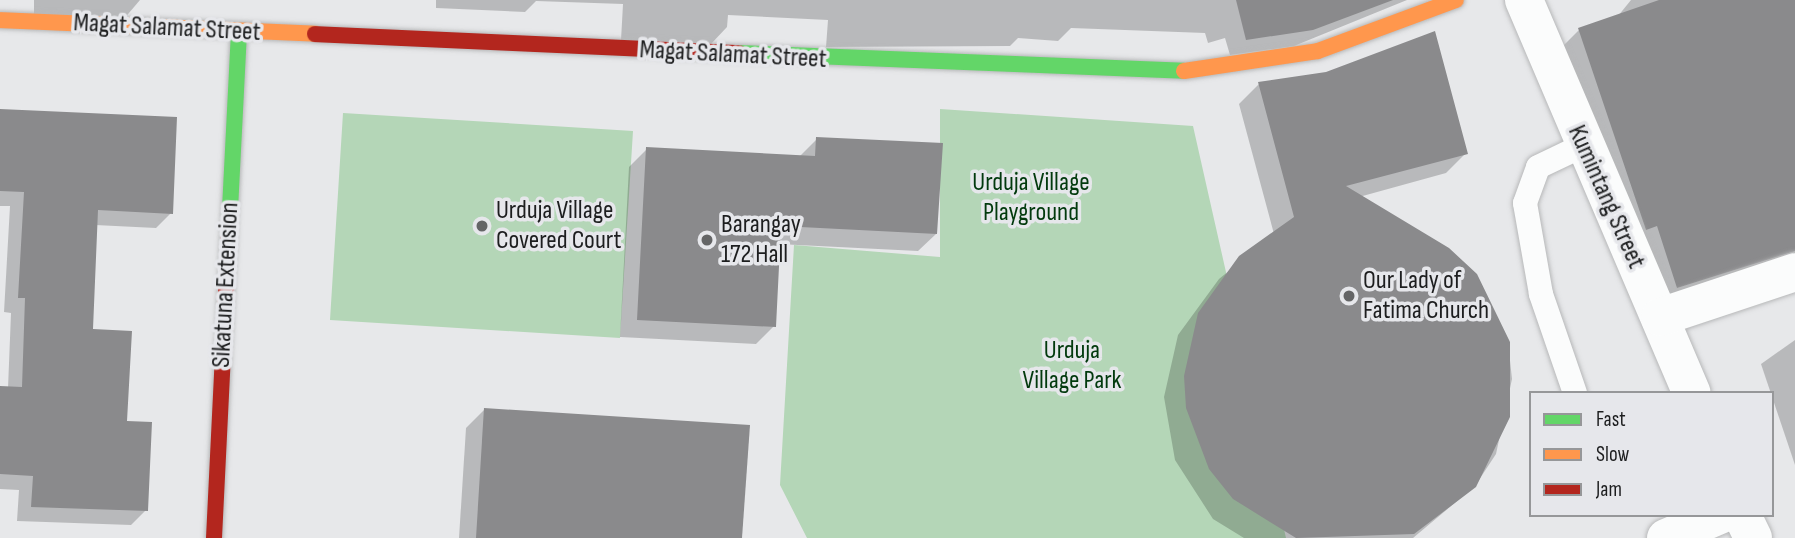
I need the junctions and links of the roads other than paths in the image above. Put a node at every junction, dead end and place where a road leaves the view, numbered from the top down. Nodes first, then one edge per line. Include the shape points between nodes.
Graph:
1 (1456, 0) edge
2 (1524, 0) edge
3 (0, 20) edge
4 (239, 32) junction
5 (1582, 146) junction
6 (1795, 272) edge
7 (1660, 317) junction
8 (1574, 391) edge
9 (1691, 391) edge
10 (1715, 517) edge
11 (1719, 517) edge
12 (214, 538) edge
13 (1666, 538) edge
14 (1753, 538) edge

1 - 4 street, Magat Salamat Street via 1318,51 1173,72
2 - 5 street, Kumintang Street
3 - 4 street, Magat Salamat Street
4 - 12 street, Sikatuna Extension
5 - 7 street, Kumintang Street
5 - 8 lane via 1538,167 1525,203 1541,294
6 - 7 street
7 - 9 street, Kumintang Street
10 - 13 street
11 - 14 street

